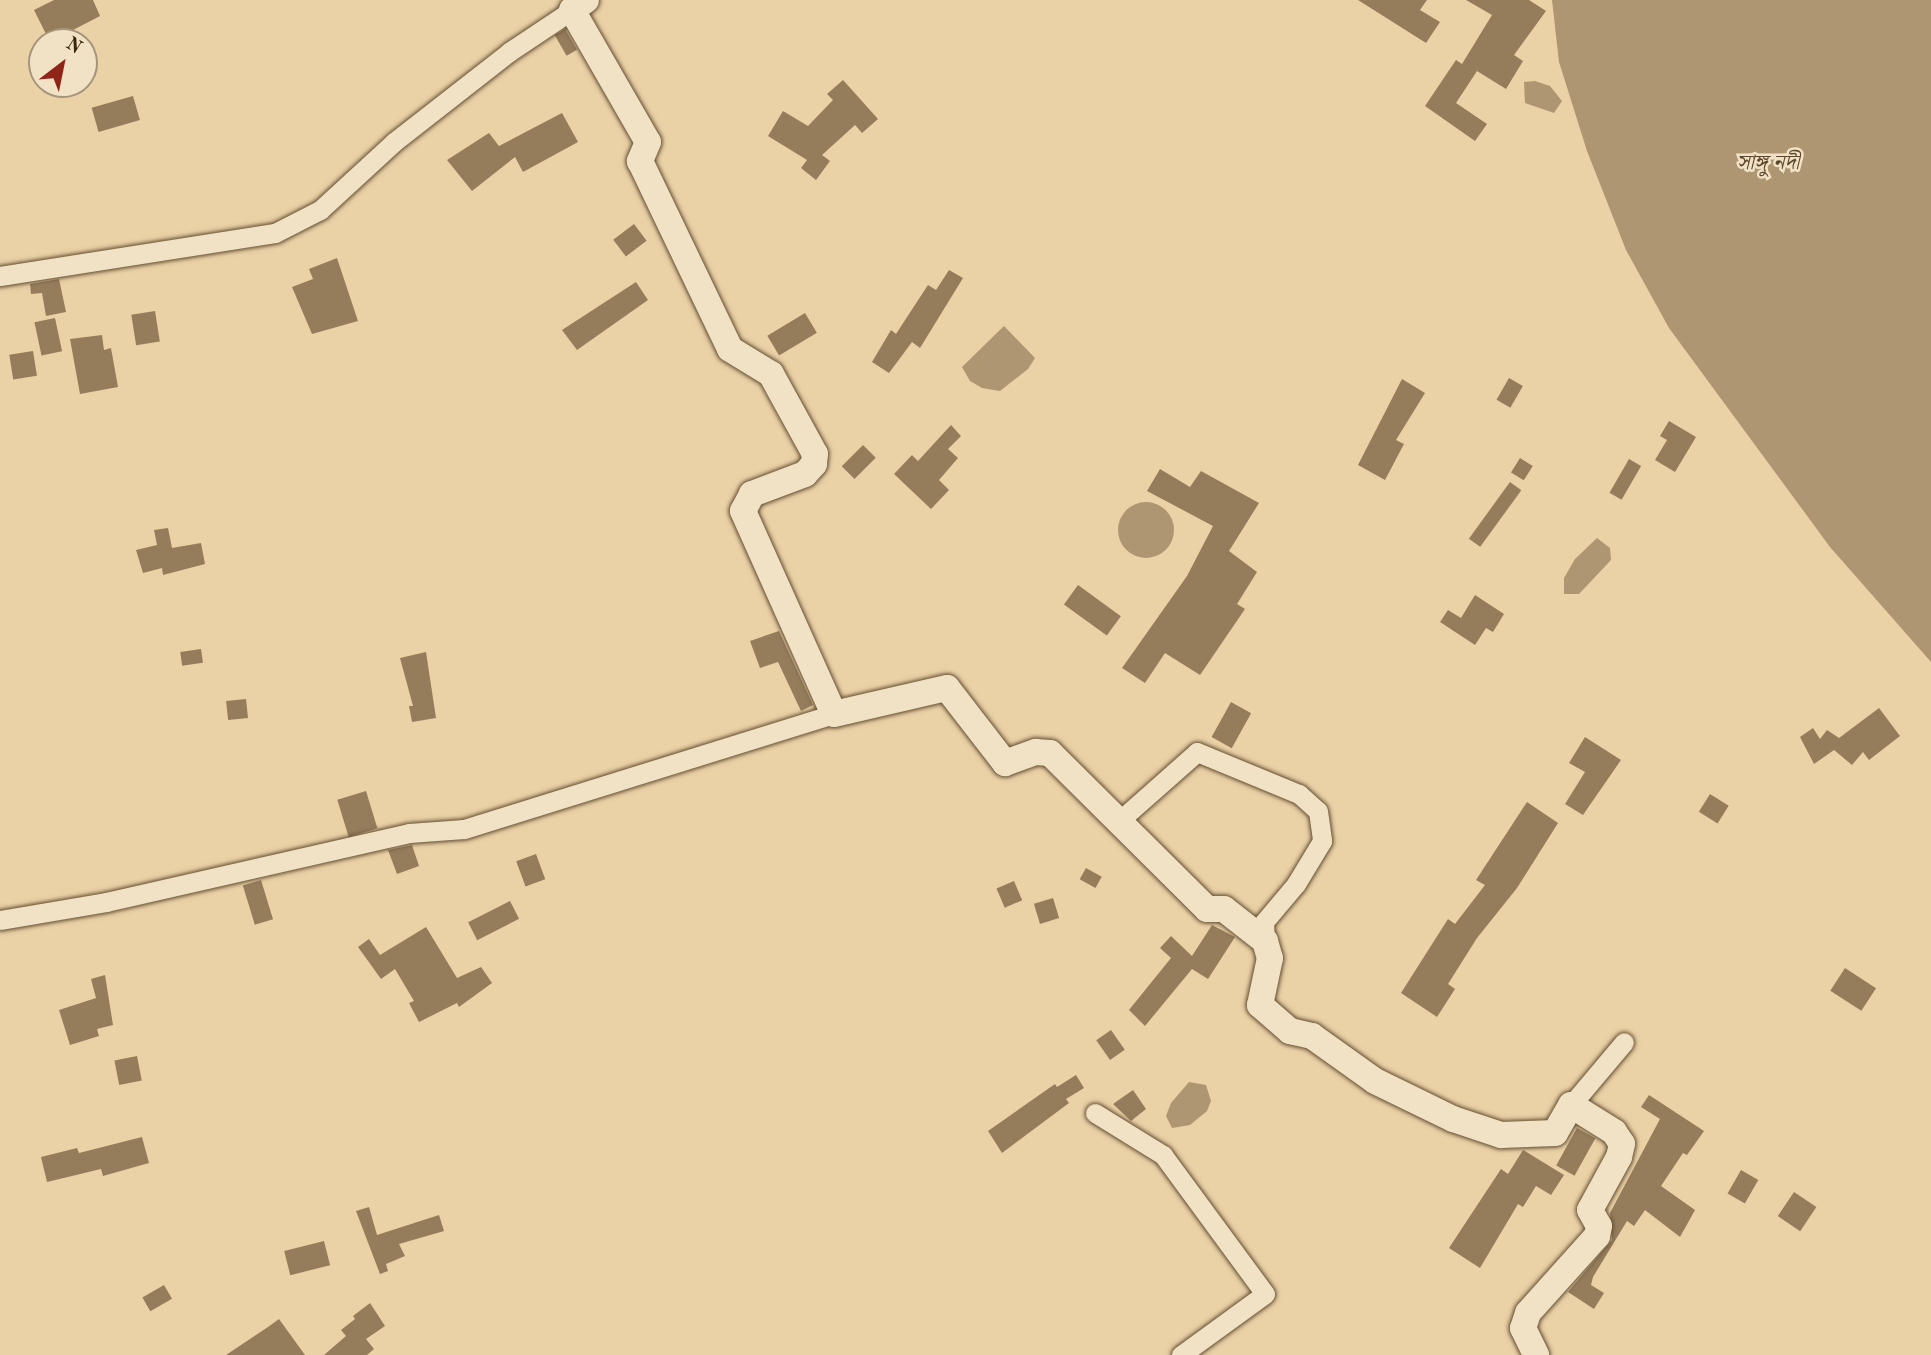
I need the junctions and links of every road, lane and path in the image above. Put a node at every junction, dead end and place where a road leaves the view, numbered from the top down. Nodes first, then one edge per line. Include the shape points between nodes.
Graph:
1 (579, 5) edge
2 (0, 276) edge
3 (834, 714) junction
4 (1119, 821) junction
5 (0, 920) edge
6 (1265, 941) junction
7 (1625, 1042) dead end
8 (1571, 1105) junction
9 (1095, 1113) dead end
10 (1181, 1355) edge
11 (1536, 1355) edge

1 - 2 street via 509,52 394,142 320,210 275,233
1 - 3 main road via 648,142 640,160 730,349 751,357 771,374 815,454 814,464 805,474 752,494 743,511
3 - 4 main road via 947,688 1005,763 1037,752 1050,753
3 - 5 street via 464,829 409,832 106,902
4 - 6 main road via 1207,909 1224,909
4 - 6 street via 1197,752 1299,794 1318,811 1322,841 1296,884 1264,922
6 - 8 main road via 1270,958 1260,1005 1290,1031 1312,1036 1376,1081 1453,1119 1501,1135 1555,1133
7 - 8 street
8 - 11 main road via 1614,1132 1622,1144 1590,1210 1599,1226 1597,1236 1528,1313 1523,1328
9 - 10 street via 1163,1155 1265,1294

